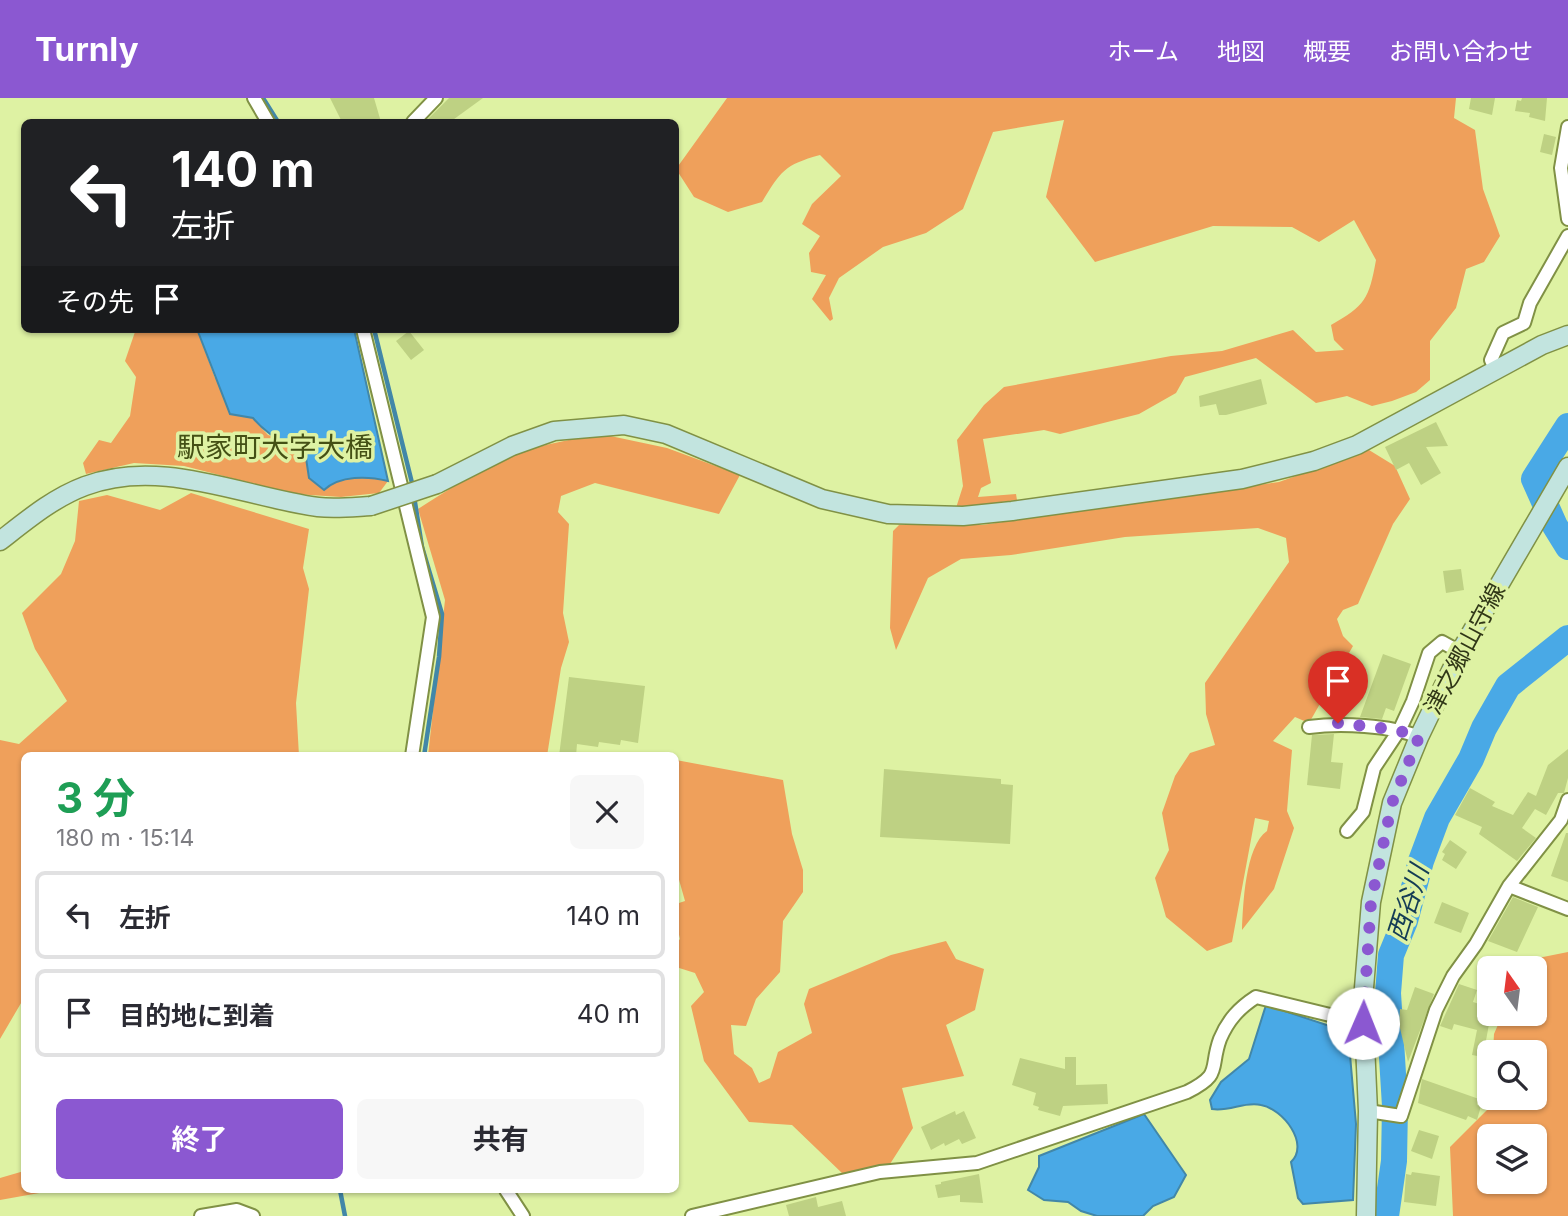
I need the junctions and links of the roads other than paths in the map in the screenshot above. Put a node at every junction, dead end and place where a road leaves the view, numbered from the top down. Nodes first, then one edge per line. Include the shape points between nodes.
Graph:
1 (254, 98) edge
2 (436, 98) edge
3 (266, 119) edge
4 (416, 119) edge
5 (1568, 127) edge
6 (1568, 219) edge
7 (1568, 236) edge
8 (364, 333) edge
9 (1568, 335) edge
10 (1496, 371) junction
11 (1568, 467) edge
12 (0, 541) edge
13 (1460, 652) junction
14 (1309, 727) dead end
15 (1400, 729) junction
16 (1419, 737) junction
17 (413, 752) edge
18 (1568, 800) edge
19 (1564, 822) edge
20 (1348, 831) dead end
21 (1509, 886) junction
22 (1568, 909) edge
23 (1363, 1023) junction
24 (1368, 1111) junction
25 (508, 1193) edge
26 (201, 1216) edge
27 (253, 1216) edge
28 (523, 1216) edge
29 (692, 1216) edge
30 (1366, 1216) edge

1 - 3 street
2 - 4 street
5 - 6 street via 1561,168
7 - 10 street via 1530,303 1524,323 1503,333 1491,360
8 - 17 street via 433,617
9 - 10 street
10 - 12 street, bridge via 1357,445 1314,461 1242,479 1012,511 963,516 888,514 822,499 666,434 624,425 554,431 512,446 437,484 371,506 318,507 169,477 127,477 87,485 44,506
11 - 13 street, 津之郷山守線
13 - 15 street via 1442,642 1429,653
13 - 16 street, 津之郷山守線
14 - 15 street via 1338,723
15 - 16 street
15 - 20 street via 1374,768 1363,812
16 - 23 street, 津之郷山守線 via 1392,803 1371,902
18 - 19 street
19 - 21 street
21 - 22 street
21 - 24 street via 1436,1010 1401,1116
23 - 24 street, 津之郷山守線
23 - 29 street via 1256,997 1236,1011 1220,1041 1215,1069 1204,1083 1187,1092 977,1163 880,1172
24 - 30 street, 津之郷山守線
25 - 28 street
26 - 27 street via 237,1210

